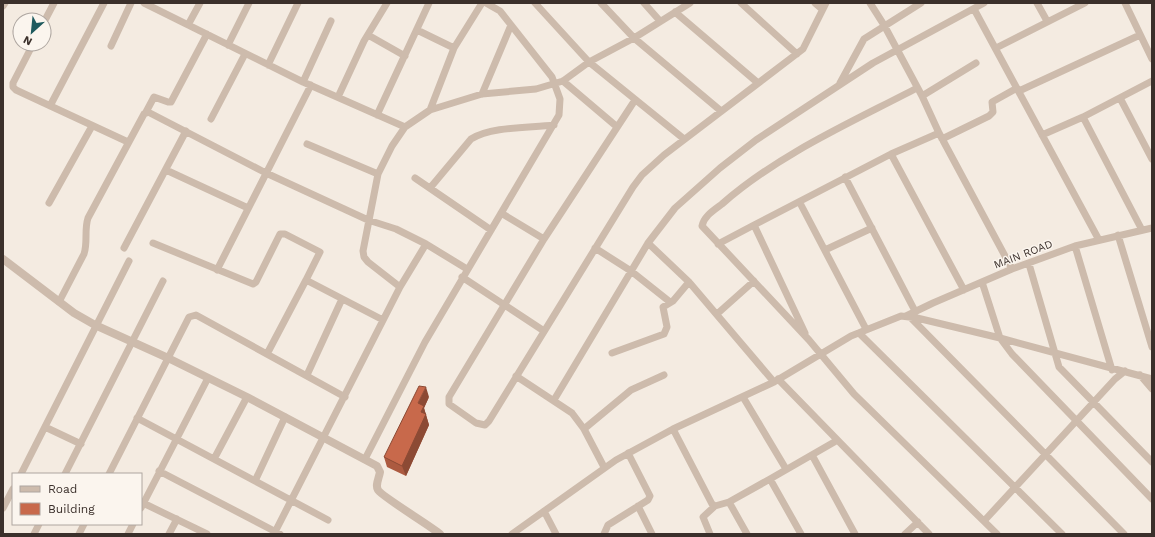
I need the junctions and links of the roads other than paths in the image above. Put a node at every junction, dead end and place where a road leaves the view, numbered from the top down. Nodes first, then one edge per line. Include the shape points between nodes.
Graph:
1 (5, 3) edge
2 (54, 3) edge
3 (104, 3) edge
4 (131, 3) edge
5 (200, 3) edge
6 (249, 3) edge
7 (298, 3) edge
8 (387, 3) edge
9 (429, 3) edge
10 (482, 3) edge
11 (486, 3) edge
12 (535, 3) edge
13 (601, 3) edge
14 (644, 3) edge
15 (741, 3) edge
16 (815, 3) edge
17 (870, 3) edge
18 (920, 3) edge
19 (984, 3) edge
20 (1037, 3) edge
21 (1085, 3) edge
22 (1124, 3) edge
23 (149, 4) edge
24 (686, 4) edge
25 (3, 6) edge
26 (824, 6) edge
27 (974, 8) junction
28 (49, 12) edge
29 (675, 12) junction
30 (331, 21) dead end
31 (660, 21) junction
32 (1046, 21) junction
33 (511, 25) junction
34 (884, 25) junction
35 (188, 26) junction
36 (417, 30) junction
37 (207, 34) junction
38 (368, 35) junction
39 (1140, 35) junction
40 (634, 38) junction
41 (228, 45) junction
42 (111, 46) dead end
43 (454, 48) junction
44 (996, 48) junction
45 (898, 51) junction
46 (29, 52) edge
47 (245, 54) junction
48 (796, 54) junction
49 (405, 56) junction
50 (1152, 59) edge
51 (589, 62) junction
52 (976, 63) dead end
53 (268, 65) junction
54 (562, 81) junction
55 (1152, 81) edge
56 (303, 82) junction
57 (555, 83) junction
58 (758, 83) junction
59 (310, 85) junction
60 (840, 85) junction
61 (917, 88) junction
62 (1018, 90) junction
63 (482, 94) junction
64 (922, 96) junction
65 (338, 97) junction
66 (1120, 98) junction
67 (634, 100) junction
68 (50, 106) junction
69 (430, 110) junction
70 (721, 111) junction
71 (146, 112) junction
72 (377, 115) junction
73 (1083, 117) junction
74 (211, 118) dead end
75 (554, 125) junction
76 (92, 126) junction
77 (616, 126) junction
78 (405, 127) junction
79 (186, 131) junction
80 (939, 132) junction
81 (1042, 136) junction
82 (684, 139) junction
83 (942, 139) junction
84 (128, 142) junction
85 (307, 144) dead end
86 (891, 154) junction
87 (1152, 158) edge
88 (166, 170) junction
89 (266, 173) junction
90 (378, 174) junction
91 (415, 178) dead end
92 (845, 178) junction
93 (430, 188) junction
94 (49, 203) dead end
95 (800, 203) junction
96 (248, 208) junction
97 (501, 213) junction
98 (368, 220) junction
99 (754, 225) junction
100 (872, 228) junction
101 (1152, 228) edge
102 (491, 230) junction
103 (1142, 230) junction
104 (1118, 235) junction
105 (544, 239) junction
106 (1099, 240) junction
107 (153, 243) dead end
108 (648, 243) junction
109 (426, 244) junction
110 (718, 244) junction
111 (1075, 246) junction
112 (124, 248) dead end
113 (595, 248) junction
114 (825, 250) junction
115 (3, 259) edge
116 (129, 261) dead end
117 (1029, 264) junction
118 (467, 269) junction
119 (217, 270) junction
120 (1012, 270) junction
121 (631, 271) junction
122 (462, 277) junction
123 (306, 280) junction
124 (163, 281) dead end
125 (754, 281) junction
126 (689, 282) junction
127 (982, 282) junction
128 (400, 287) junction
129 (964, 290) junction
130 (342, 298) junction
131 (59, 302) junction
132 (670, 302) junction
133 (505, 305) junction
134 (717, 314) junction
135 (910, 314) junction
136 (383, 320) junction
137 (95, 325) junction
138 (866, 329) junction
139 (544, 331) junction
140 (859, 333) junction
141 (1000, 338) junction
142 (809, 340) junction
143 (131, 343) junction
144 (1152, 347) edge
145 (612, 353) dead end
146 (1055, 353) junction
147 (267, 354) junction
148 (820, 355) junction
149 (168, 358) junction
150 (1111, 368) junction
151 (1125, 371) junction
152 (307, 375) junction
153 (664, 375) dead end
154 (1140, 375) junction
155 (516, 376) junction
156 (208, 378) junction
157 (1115, 379) junction
158 (1152, 379) edge
159 (776, 380) junction
160 (1152, 389) edge
161 (247, 397) junction
162 (345, 397) junction
163 (743, 398) junction
164 (554, 400) junction
165 (1093, 402) junction
166 (285, 417) junction
167 (137, 418) junction
168 (1075, 421) junction
169 (45, 427) junction
170 (584, 429) junction
171 (674, 429) junction
172 (324, 437) junction
173 (176, 438) junction
174 (836, 441) junction
175 (81, 444) junction
176 (628, 453) junction
177 (1045, 453) junction
178 (812, 455) junction
179 (214, 459) junction
180 (365, 459) junction
181 (1152, 462) edge
182 (604, 467) junction
183 (786, 469) junction
184 (159, 471) junction
185 (22, 473) edge
186 (66, 473) edge
187 (110, 473) edge
188 (770, 480) junction
189 (255, 481) junction
190 (1015, 486) junction
191 (12, 491) edge
192 (1152, 499) edge
193 (292, 500) junction
194 (729, 502) junction
195 (142, 506) edge
196 (638, 506) junction
197 (716, 506) junction
198 (3, 508) edge
199 (544, 511) junction
200 (176, 519) junction
201 (328, 520) dead end
202 (984, 520) junction
203 (918, 522) junction
204 (38, 525) edge
205 (84, 525) edge
206 (132, 525) edge
207 (276, 533) edge
208 (34, 534) edge
209 (79, 534) edge
210 (128, 534) edge
211 (169, 534) edge
212 (206, 534) edge
213 (440, 534) edge
214 (512, 534) edge
215 (556, 534) edge
216 (604, 534) edge
217 (652, 534) edge
218 (710, 534) edge
219 (747, 534) edge
220 (801, 534) edge
221 (855, 534) edge
222 (905, 534) edge
223 (929, 534) edge
224 (997, 534) edge
225 (1062, 534) edge
226 (1124, 534) edge

1 - 25 street
2 - 28 street
3 - 68 street
4 - 42 street
5 - 35 street
6 - 41 street
7 - 53 street
8 - 38 street
9 - 36 street
10 - 43 street
11 - 33 street via 500,11
12 - 51 street
13 - 40 street
14 - 31 street
15 - 48 street
16 - 26 street
17 - 34 street
18 - 34 street
19 - 27 street
20 - 32 street
21 - 32 street
22 - 39 street
23 - 35 street
24 - 29 street
26 - 48 street via 807,43
27 - 44 street
27 - 45 street
29 - 31 street
29 - 58 street
30 - 56 street
31 - 40 street
32 - 44 street
33 - 57 street
33 - 63 street
34 - 45 street
34 - 60 street via 861,43
35 - 37 street
36 - 43 street
36 - 49 street
37 - 41 street
37 - 71 street via 171,102 154,97
38 - 49 street
38 - 65 street
39 - 50 street
39 - 62 street
40 - 51 street
40 - 70 street
41 - 47 street
43 - 69 street
44 - 62 street
45 - 60 street
45 - 61 street
46 - 68 street via 13,87
47 - 53 street
47 - 74 street
48 - 58 street
49 - 72 street
51 - 54 street
51 - 67 street
52 - 64 street
53 - 56 street
54 - 57 street
54 - 77 street
55 - 66 street
56 - 59 street
57 - 63 street via 536,89
57 - 75 street via 561,107
58 - 70 street
59 - 65 street
59 - 89 street
60 - 108 street via 756,140 720,168 675,208
61 - 64 street
61 - 110 street via 779,162 734,193 705,218 703,223 704,230
62 - 81 street
62 - 83 street via 992,102 993,112 989,116
63 - 69 street
64 - 80 street
65 - 72 street
66 - 73 street
66 - 87 street
67 - 77 street
67 - 82 street
68 - 76 street
69 - 78 street
70 - 82 street
71 - 79 street via 151,112
71 - 84 street
72 - 78 street
73 - 81 street
73 - 103 street
75 - 93 street via 478,135 471,139
75 - 97 street
76 - 84 street
76 - 94 street
77 - 105 street
78 - 90 street
79 - 88 street
79 - 89 street
80 - 83 street
80 - 86 street
81 - 106 street
82 - 113 street via 642,175
83 - 120 street
84 - 131 street via 88,218 84,254
85 - 90 street
86 - 92 street
86 - 129 street
88 - 96 street
88 - 112 street
89 - 96 street
89 - 98 street
90 - 98 street
91 - 93 street
92 - 95 street
92 - 100 street
93 - 102 street
95 - 99 street
95 - 114 street
96 - 119 street
97 - 102 street
97 - 105 street
98 - 109 street via 396,229
98 - 128 street via 364,257
99 - 110 street
99 - 142 street
100 - 114 street
100 - 135 street
101 - 103 street, MAIN ROAD
102 - 118 street
103 - 104 street, MAIN ROAD
104 - 106 street, MAIN ROAD
104 - 144 street
105 - 133 street
106 - 111 street, MAIN ROAD
107 - 119 street
108 - 121 street
108 - 126 street
109 - 118 street
109 - 128 street
110 - 125 street
111 - 117 street, MAIN ROAD
111 - 150 street
113 - 121 street
113 - 139 street
114 - 138 street
115 - 131 street
116 - 137 street
117 - 120 street, MAIN ROAD
117 - 146 street
118 - 122 street
119 - 123 street via 253,284 282,233 320,252
120 - 127 street, MAIN ROAD
121 - 132 street
121 - 164 street
122 - 133 street
122 - 180 street via 425,342
123 - 130 street
123 - 147 street
124 - 143 street
125 - 134 street
125 - 142 street
126 - 132 street
126 - 134 street
127 - 129 street, MAIN ROAD
127 - 141 street
128 - 136 street
129 - 135 street, MAIN ROAD
130 - 136 street
130 - 152 street
131 - 137 street
132 - 145 street via 662,310 667,327 664,334
133 - 139 street
133 - 155 street via 452,390 449,404 485,425
134 - 159 street
135 - 138 street, MAIN ROAD
135 - 141 street
135 - 177 street via 947,356
136 - 162 street
137 - 143 street
137 - 169 street
138 - 140 street, MAIN ROAD
139 - 155 street
140 - 148 street, MAIN ROAD
140 - 190 street
141 - 146 street
141 - 168 street
142 - 148 street
143 - 149 street
143 - 175 street
146 - 150 street
146 - 165 street via 1059,367
147 - 149 street via 192,315
147 - 152 street
148 - 159 street, MAIN ROAD
148 - 202 street via 870,410
149 - 156 street
149 - 167 street
150 - 151 street
150 - 157 street
151 - 154 street
151 - 157 street
152 - 162 street
153 - 170 street via 631,390
154 - 158 street
154 - 160 street
155 - 164 street
156 - 161 street
156 - 173 street
157 - 165 street
159 - 163 street, MAIN ROAD
159 - 174 street
161 - 166 street
161 - 179 street
162 - 172 street
163 - 171 street, MAIN ROAD
163 - 183 street
164 - 170 street via 572,413
165 - 168 street
165 - 181 street
166 - 172 street
166 - 189 street
167 - 173 street
167 - 187 street
168 - 177 street
168 - 192 street
169 - 175 street
169 - 185 street
170 - 182 street
171 - 176 street, MAIN ROAD
171 - 197 street via 712,504
172 - 180 street
172 - 193 street
173 - 179 street
173 - 184 street
174 - 178 street
174 - 203 street
175 - 186 street
176 - 182 street, MAIN ROAD
176 - 196 street via 650,496
177 - 190 street
177 - 226 street
178 - 183 street
178 - 221 street
179 - 189 street
180 - 213 street via 379,469 377,484 380,493
182 - 199 street, MAIN ROAD
183 - 188 street
184 - 195 street
184 - 207 street
188 - 194 street
188 - 220 street
189 - 193 street
190 - 202 street
190 - 225 street
191 - 198 street
193 - 201 street
193 - 207 street
194 - 197 street
194 - 219 street
195 - 200 street
196 - 216 street via 608,525
196 - 217 street
197 - 218 street via 703,517
199 - 214 street, MAIN ROAD
199 - 215 street
200 - 211 street
200 - 212 street
202 - 224 street
203 - 222 street
203 - 223 street
204 - 208 street
205 - 209 street
206 - 210 street

